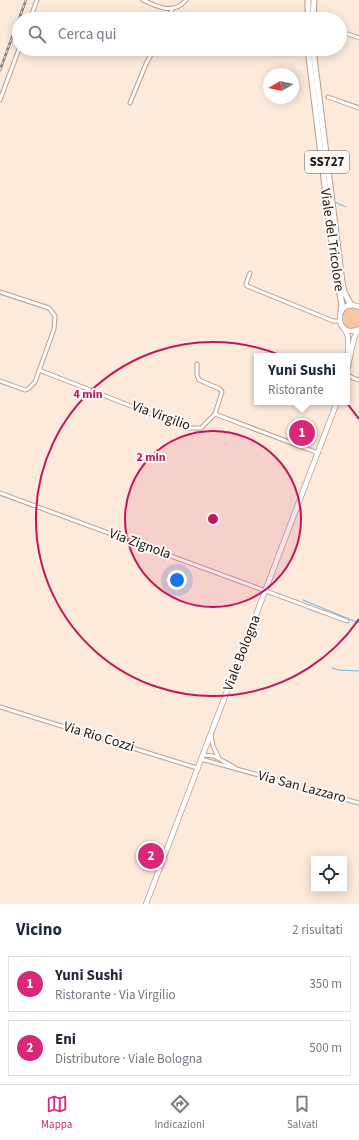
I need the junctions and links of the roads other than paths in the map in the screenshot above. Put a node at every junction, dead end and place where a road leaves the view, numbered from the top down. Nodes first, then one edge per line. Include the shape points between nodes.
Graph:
1 (37, 0) edge
2 (143, 0) edge
3 (186, 0) edge
4 (308, 0) edge
5 (314, 0) edge
6 (172, 9) junction
7 (33, 12) edge
8 (171, 12) edge
9 (308, 12) edge
10 (313, 12) edge
11 (348, 34) dead end
12 (359, 38) edge
13 (16, 56) edge
14 (150, 56) edge
15 (309, 56) edge
16 (314, 56) edge
17 (328, 97) dead end
18 (0, 100) edge
19 (130, 103) dead end
20 (359, 108) edge
21 (250, 273) dead end
22 (0, 292) edge
23 (351, 305) junction
24 (359, 307) edge
25 (341, 312) junction
26 (339, 321) junction
27 (344, 328) junction
28 (358, 330) edge
29 (348, 353) edge
30 (350, 357) edge
31 (197, 364) dead end
32 (39, 370) junction
33 (350, 374) edge
34 (359, 380) edge
35 (0, 381) edge
36 (336, 405) edge
37 (215, 414) junction
38 (318, 453) junction
39 (0, 493) edge
40 (265, 591) junction
41 (347, 621) dead end
42 (0, 707) edge
43 (211, 734) junction
44 (202, 757) junction
45 (219, 758) junction
46 (198, 768) junction
47 (245, 772) junction
48 (359, 803) edge
49 (146, 904) edge

1 - 7 street
2 - 6 street via 164,9
3 - 6 street
4 - 9 highway
5 - 10 highway
6 - 8 street
11 - 12 street
13 - 18 street
14 - 19 street
15 - 25 highway, Viale del Tricolore / SS727
16 - 23 highway, Viale del Tricolore / SS727 via 342,282
17 - 20 street
21 - 26 street via 247,286 333,321
22 - 32 street via 49,308 55,316 54,329
23 - 24 main road
23 - 25 main road
25 - 26 main road
26 - 27 main road
27 - 28 main road
27 - 29 main road via 348,336
28 - 30 main road
31 - 37 street, Via Virgilio via 200,380 222,392
32 - 35 street via 35,382 25,390
32 - 37 street, Via Virgilio via 187,428 201,428
33 - 34 street
36 - 38 main road, Viale Bologna
37 - 38 street
38 - 40 main road, Viale Bologna
39 - 40 street, Via Zignola
40 - 41 street, Via Zignola
40 - 43 main road, Viale Bologna
42 - 46 street, Via Rio Cozzi
43 - 44 main road, Viale Bologna
43 - 45 street
44 - 45 street, Via San Lazzaro
44 - 46 main road, Viale Bologna
44 - 47 street, Via San Lazzaro
45 - 47 street, Via San Lazzaro
46 - 49 main road, Viale Bologna
47 - 48 street, Via San Lazzaro

